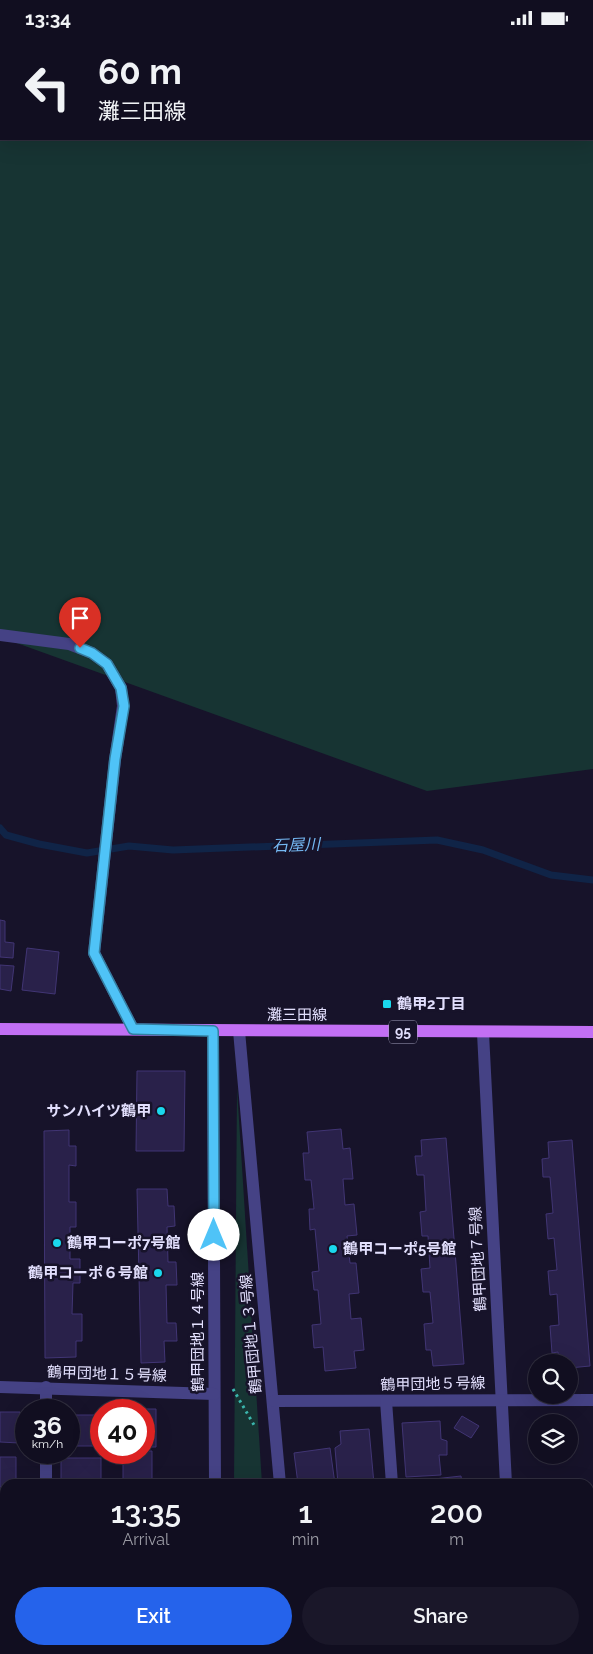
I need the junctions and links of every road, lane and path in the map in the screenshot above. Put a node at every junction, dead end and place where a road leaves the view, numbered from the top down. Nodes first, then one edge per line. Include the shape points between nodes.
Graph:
1 (0, 635) edge
2 (0, 1029) edge
3 (133, 1029) junction
4 (213, 1031) junction
5 (239, 1031) junction
6 (593, 1032) edge
7 (483, 1033) junction
8 (232, 1386) dead end
9 (0, 1387) edge
10 (46, 1387) junction
11 (214, 1393) junction
12 (46, 1399) edge
13 (501, 1399) junction
14 (593, 1400) edge
15 (274, 1401) junction
16 (386, 1401) junction
17 (46, 1464) edge
18 (46, 1479) edge
19 (214, 1479) edge
20 (280, 1479) edge
21 (392, 1479) edge
22 (506, 1479) edge

1 - 3 street via 69,644 92,653 107,664 121,688 124,706 115,759 94,953
2 - 3 main road, 灘三田線 / 95
3 - 4 main road, 灘三田線 / 95
4 - 5 main road, 灘三田線 / 95
4 - 11 street, 鶴甲団地１４号線
5 - 7 main road, 灘三田線 / 95
5 - 15 street, 鶴甲団地１３号線
6 - 7 main road, 灘三田線 / 95
7 - 13 street, 鶴甲団地７号線
8 - 15 path via 254,1425
9 - 10 street, 鶴甲団地１５号線
10 - 11 street, 鶴甲団地１５号線
10 - 12 street
11 - 19 street, 鶴甲団地１４号線
13 - 14 street, 鶴甲団地５号線
13 - 16 street, 鶴甲団地５号線
13 - 22 street, 鶴甲団地７号線
15 - 16 street, 鶴甲団地５号線
15 - 20 street, 鶴甲団地１３号線
16 - 21 street
17 - 18 street

